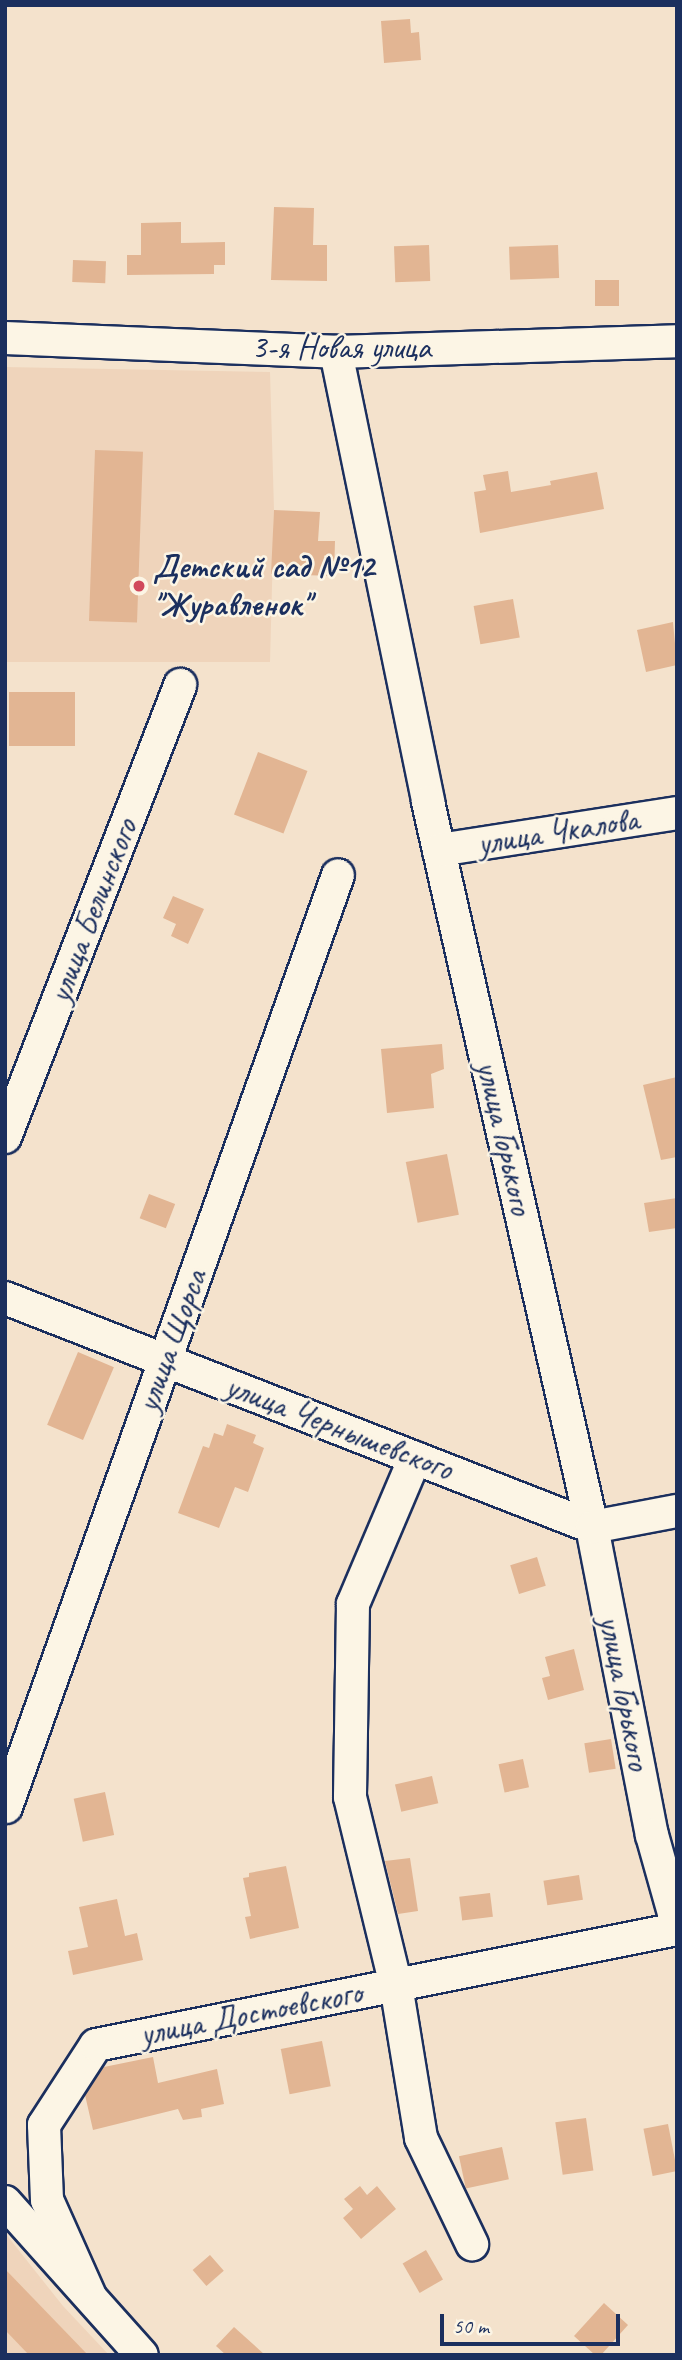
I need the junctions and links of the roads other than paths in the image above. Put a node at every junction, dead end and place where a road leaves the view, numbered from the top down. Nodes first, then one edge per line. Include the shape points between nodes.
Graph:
1 (5, 338) edge
2 (677, 341) edge
3 (336, 352) junction
4 (180, 685) dead end
5 (677, 813) edge
6 (439, 850) junction
7 (338, 875) dead end
8 (5, 1137) edge
9 (5, 1298) edge
10 (166, 1360) junction
11 (415, 1458) junction
12 (677, 1511) edge
13 (592, 1527) junction
14 (6, 1807) edge
15 (677, 1926) edge
16 (396, 1985) junction
17 (10, 2219) edge
18 (472, 2244) dead end
19 (90, 2296) junction
20 (142, 2355) edge

1 - 3 street, 3-я Новая улица
2 - 3 street, 3-я Новая улица
3 - 6 street, улица Горького
4 - 8 street, улица Белинского
5 - 6 street, улица Чкалова
6 - 13 street, улица Горького
7 - 10 street, улица Щорса
9 - 10 street, улица Чернышевского
10 - 11 street, улица Чернышевского
10 - 14 street, улица Щорса
11 - 13 street, улица Чернышевского
11 - 16 street via 353,1604 350,1797
12 - 13 street
13 - 15 street, улица Горького via 652,1835
15 - 16 street, улица Достоевского
16 - 18 street via 421,2138
16 - 19 street, улица Достоевского via 96,2045 44,2126 47,2200
17 - 19 street
19 - 20 street

